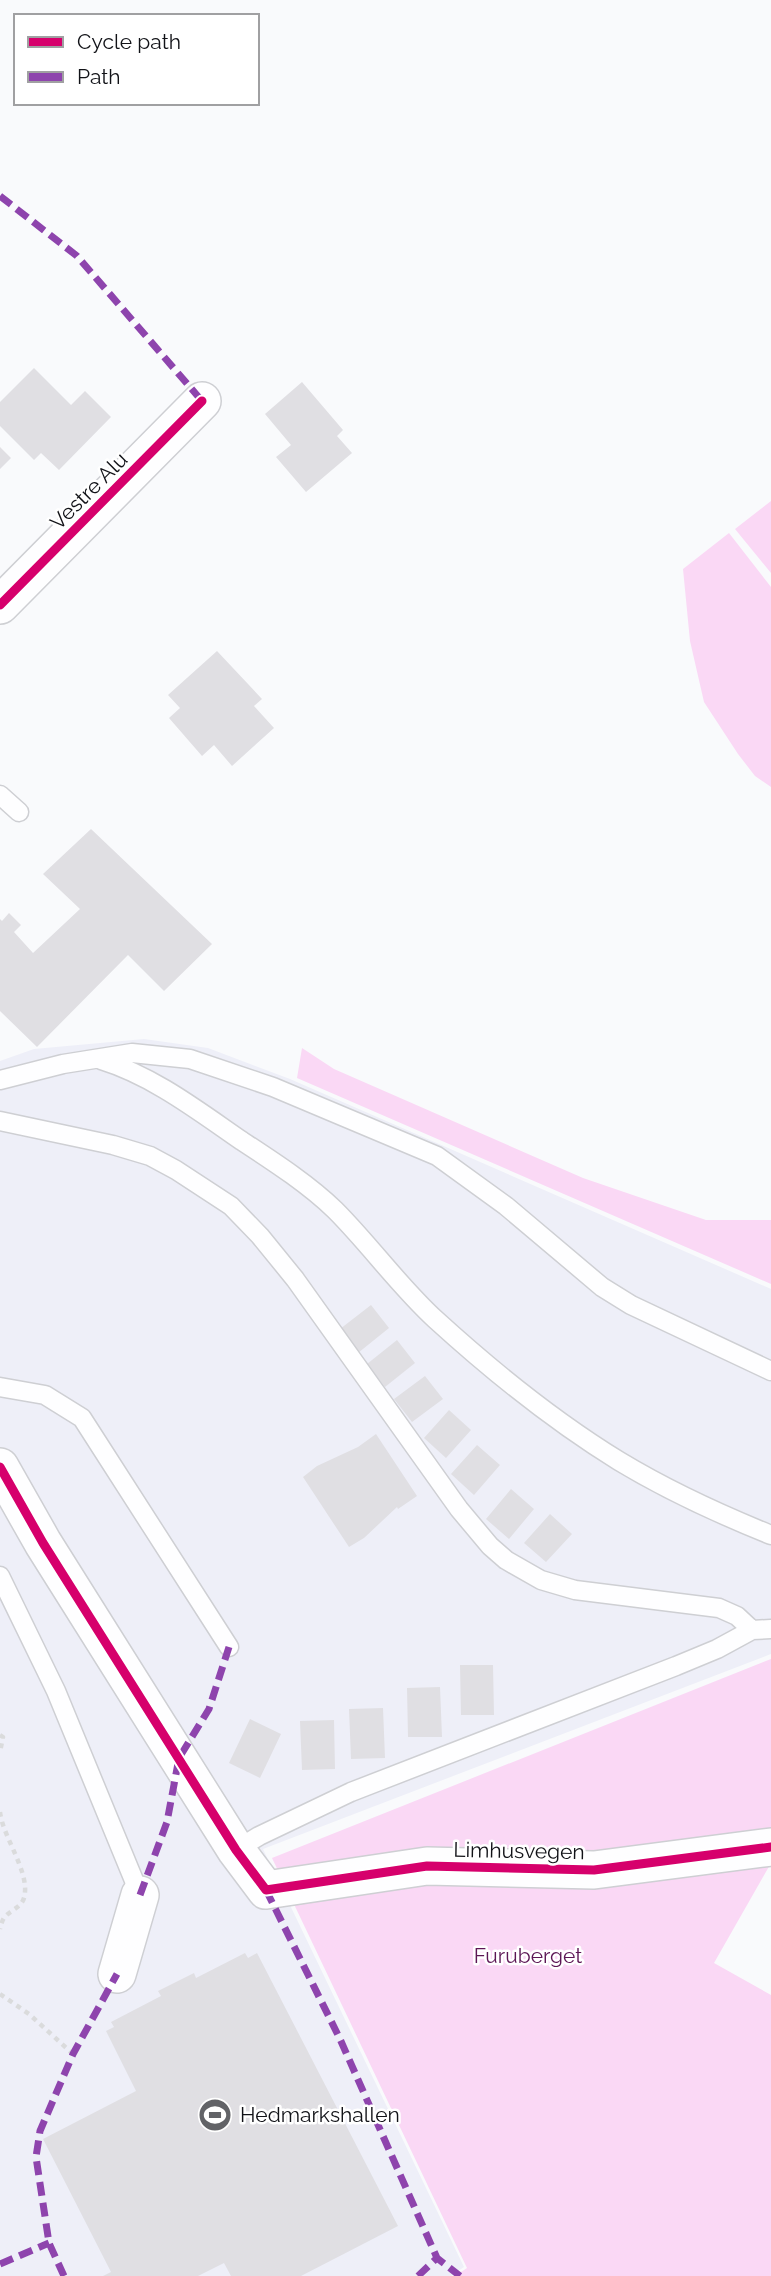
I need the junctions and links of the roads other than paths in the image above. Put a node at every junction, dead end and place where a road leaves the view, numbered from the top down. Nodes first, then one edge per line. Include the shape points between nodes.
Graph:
1 (202, 401) dead end
2 (0, 605) edge
3 (0, 795) edge
4 (19, 812) dead end
5 (97, 1059) junction
6 (0, 1080) edge
7 (0, 1121) edge
8 (771, 1371) edge
9 (0, 1387) edge
10 (0, 1467) edge
11 (771, 1535) edge
12 (0, 1576) edge
13 (771, 1629) edge
14 (752, 1630) junction
15 (229, 1647) dead end
16 (771, 1847) edge
17 (236, 1850) junction
18 (140, 1895) joint
19 (117, 1975) dead end

1 - 2 street, Vestre Alu
3 - 4 lane
5 - 6 lane
5 - 8 lane via 132,1053 190,1059 273,1087 437,1156 602,1287
5 - 11 lane via 178,1097 333,1208 435,1318 558,1418 619,1461 675,1492
7 - 14 lane via 150,1156 231,1206 295,1279 459,1509 506,1560 541,1580 575,1590 719,1608
9 - 15 lane via 45,1395 82,1418
10 - 17 street
12 - 18 lane via 57,1691
13 - 14 lane
14 - 17 lane via 717,1649 351,1792
16 - 17 street, Limhusvegen via 594,1870 427,1866 266,1890
18 - 19 street

